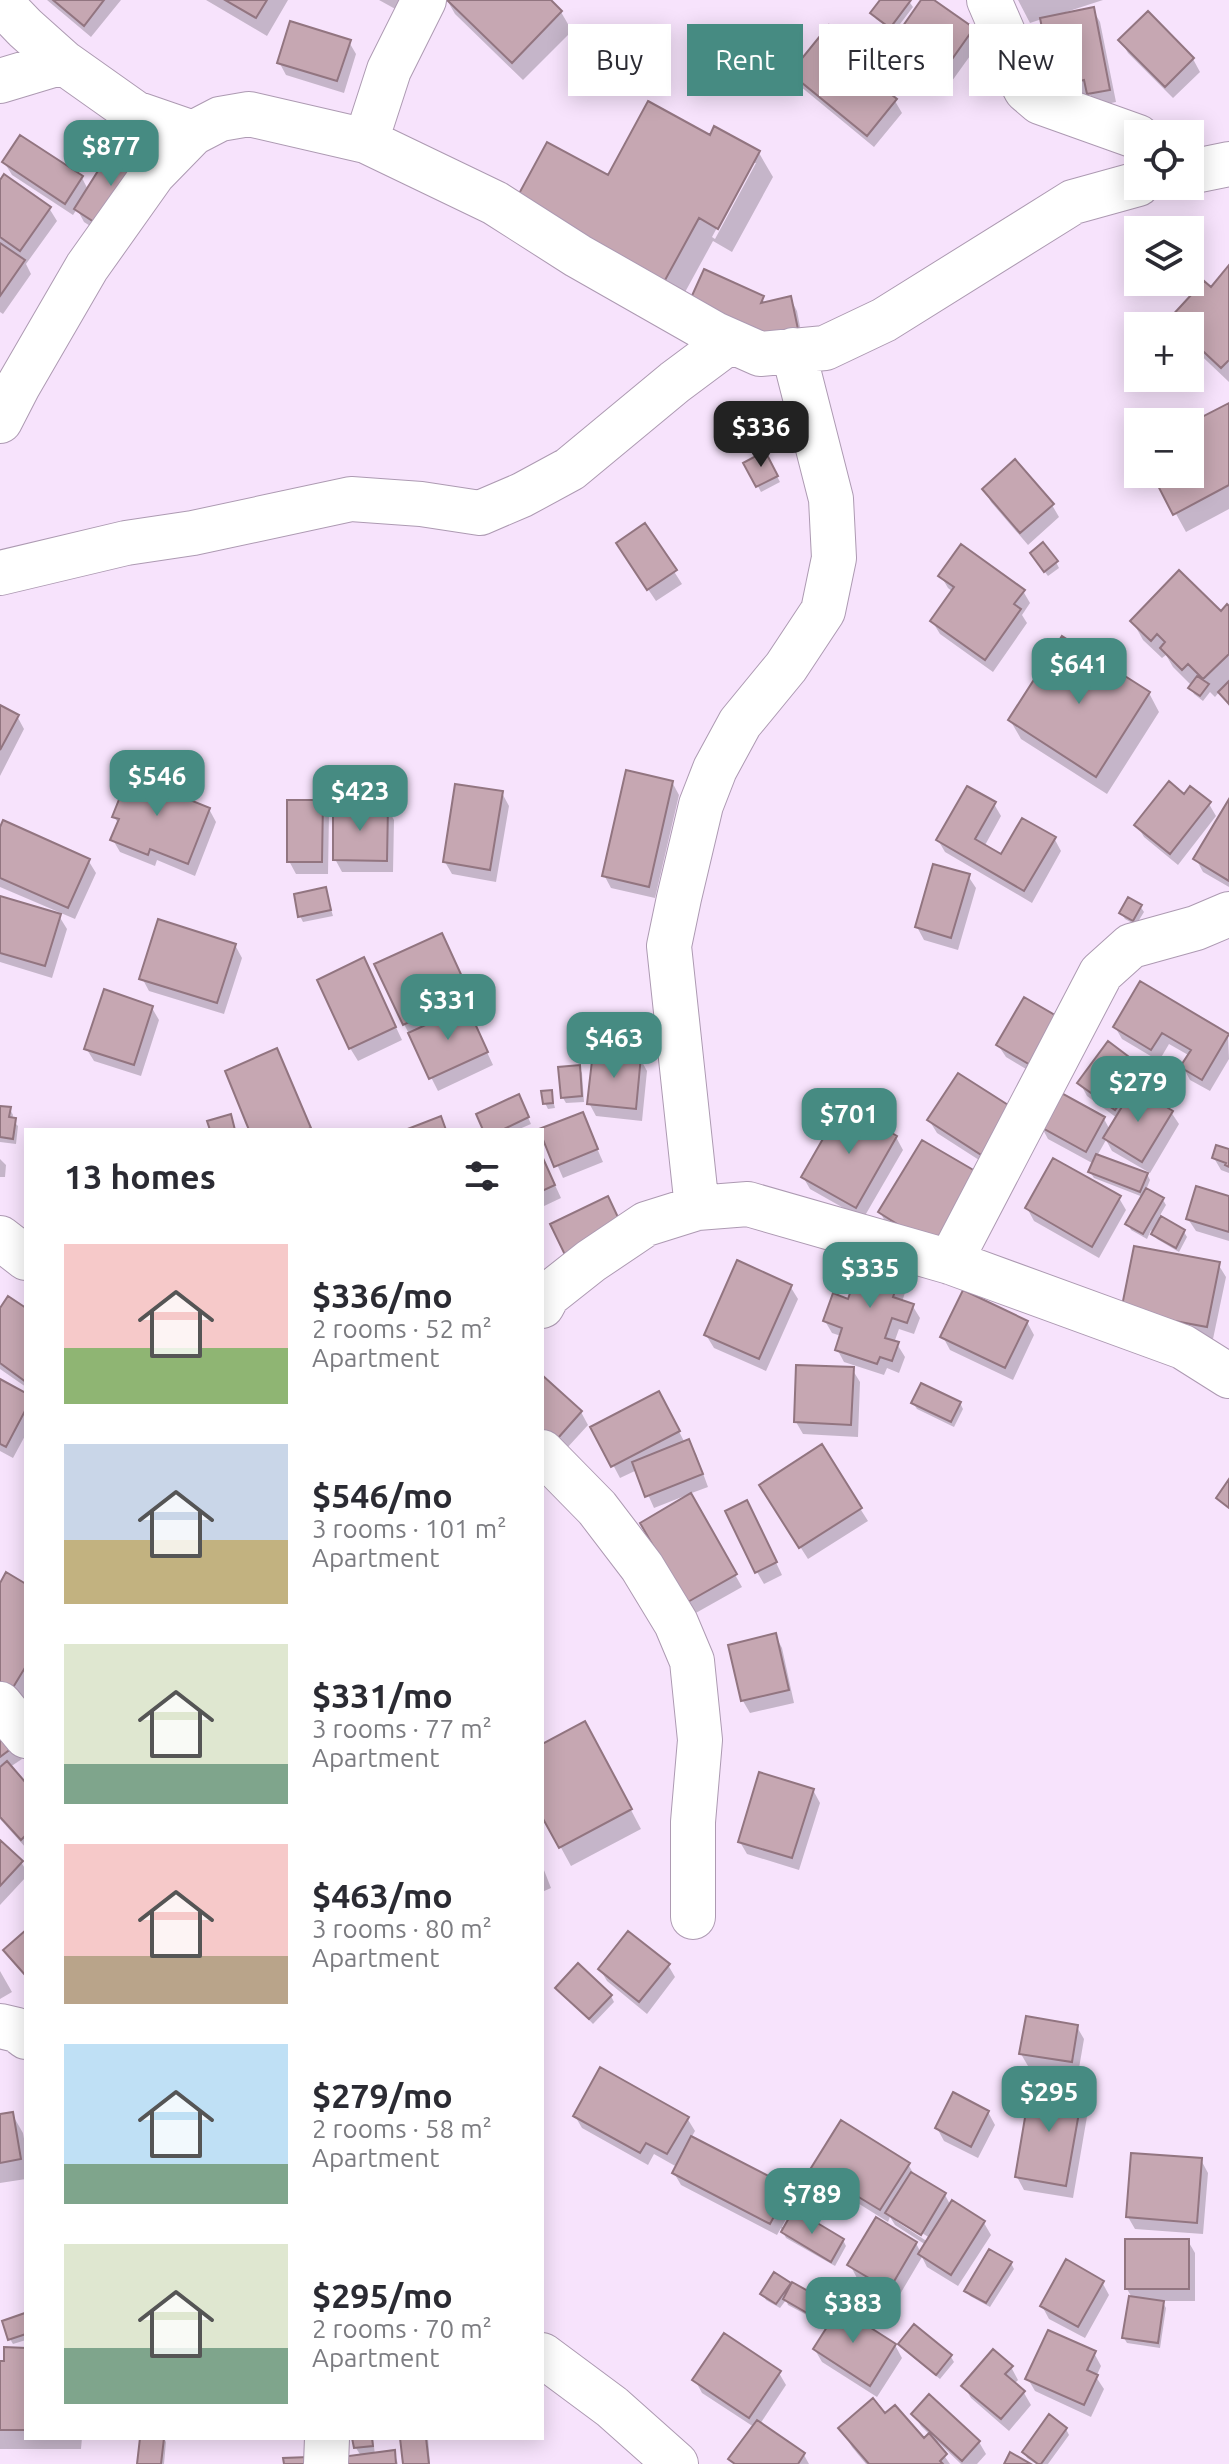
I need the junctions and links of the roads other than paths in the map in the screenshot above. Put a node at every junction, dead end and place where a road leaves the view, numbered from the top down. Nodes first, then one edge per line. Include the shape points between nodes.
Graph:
1 (424, 0) edge
2 (989, 0) edge
3 (0, 2) edge
4 (63, 62) junction
5 (0, 81) edge
6 (1124, 132) edge
7 (193, 133) junction
8 (366, 141) junction
9 (1124, 188) edge
10 (730, 341) junction
11 (793, 350) junction
12 (0, 421) edge
13 (0, 573) edge
14 (1229, 914) edge
15 (697, 1208) junction
16 (0, 1238) edge
17 (24, 1256) edge
18 (950, 1262) junction
19 (544, 1302) edge
20 (1229, 1376) edge
21 (544, 1454) edge
22 (0, 1704) edge
23 (24, 1734) edge
24 (693, 1917) dead end
25 (0, 2026) edge
26 (24, 2035) edge
27 (544, 2356) edge
28 (327, 2440) edge
29 (326, 2464) edge
30 (676, 2464) edge

1 - 8 street via 389,70
2 - 6 street via 1026,90 1040,102
3 - 4 street
4 - 5 street
4 - 7 street via 135,113
7 - 8 street via 220,119 249,114
7 - 12 street via 153,174 87,267
8 - 10 street via 495,203
9 - 11 street via 1073,202 884,320 825,348
10 - 11 street via 760,354
10 - 13 street via 570,469 480,513 351,499
11 - 15 street via 831,499 834,558 823,611 740,723 715,769 679,898 669,946
14 - 18 street via 1131,946 1101,973
15 - 18 street via 748,1204
15 - 19 street via 646,1224 591,1261
16 - 17 street
18 - 20 street via 1183,1347
21 - 24 street via 597,1508 642,1567 692,1661 700,1740
22 - 23 street
25 - 26 street
27 - 30 street
28 - 29 street

